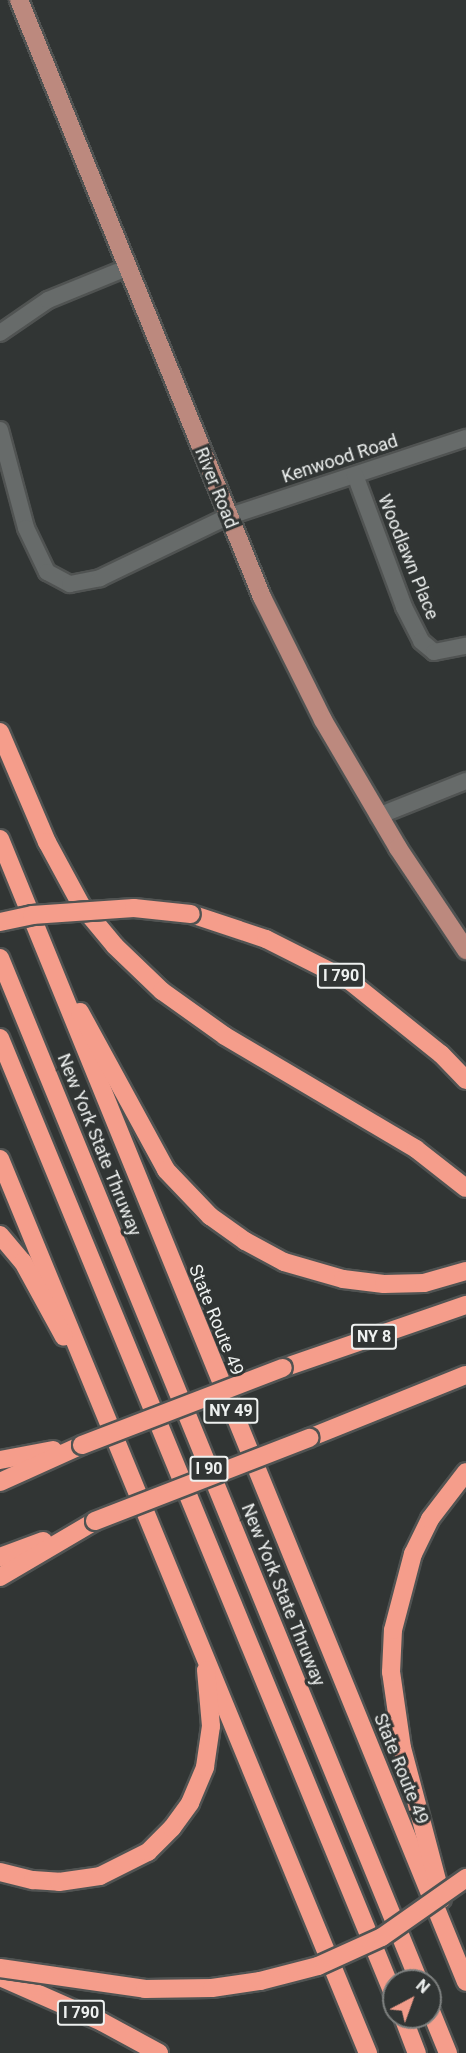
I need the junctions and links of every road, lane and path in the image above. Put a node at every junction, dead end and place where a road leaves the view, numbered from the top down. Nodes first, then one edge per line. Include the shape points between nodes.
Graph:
1 (19, 0) edge
2 (129, 267) junction
3 (0, 333) edge
4 (0, 430) edge
5 (466, 438) edge
6 (355, 475) junction
7 (227, 517) junction
8 (466, 646) edge
9 (0, 732) edge
10 (466, 781) edge
11 (378, 816) junction
12 (0, 839) edge
13 (0, 922) edge
14 (43, 948) junction
15 (466, 950) edge
16 (0, 958) edge
17 (0, 1038) edge
18 (466, 1080) edge
19 (0, 1159) edge
20 (466, 1188) edge
21 (0, 1234) edge
22 (466, 1271) edge
23 (466, 1305) edge
24 (466, 1375) edge
25 (105, 1408) junction
26 (82, 1444) junction
27 (0, 1460) edge
28 (466, 1472) edge
29 (0, 1482) edge
30 (95, 1521) junction
31 (0, 1557) edge
32 (0, 1577) edge
33 (205, 1654) junction
34 (0, 1872) edge
35 (466, 1878) edge
36 (455, 1956) junction
37 (0, 1968) edge
38 (383, 1969) edge
39 (414, 1969) edge
40 (0, 1977) edge
41 (466, 1982) edge
42 (408, 2029) edge
43 (438, 2029) edge
44 (159, 2053) edge
45 (368, 2053) edge
46 (417, 2053) edge
47 (448, 2053) edge

1 - 2 main road, River Road
2 - 3 street via 48,300
2 - 7 main road, River Road
4 - 7 street, Kenwood Road via 30,537 47,572 70,584 100,578
5 - 6 street, Kenwood Road
6 - 7 street, Kenwood Road
6 - 8 street, Woodlawn Place via 404,607 421,640 434,652
7 - 11 main road, River Road via 323,720
9 - 20 highway via 47,842 81,905 123,954 162,991 225,1036 416,1149
10 - 11 street
11 - 15 main road, River Road
12 - 14 highway, State Route 49 / NY 49
13 - 18 highway, I 790, bridge via 32,915 134,908 191,914 266,939 351,982 441,1054
14 - 22 highway via 166,1170 210,1216 284,1262 343,1279 424,1283
14 - 36 highway, State Route 49 / NY 49
16 - 39 highway, New York State Thruway / I 90
17 - 38 highway, I 90
19 - 25 highway
21 - 25 highway via 23,1263
23 - 26 highway, NY 8, bridge via 283,1368
24 - 30 highway, bridge
25 - 33 highway
26 - 27 highway
26 - 29 highway, NY 8
28 - 36 highway via 430,1519 413,1554 393,1629 391,1672 402,1748
30 - 31 highway
30 - 32 highway
33 - 34 highway via 211,1726 205,1767 190,1803 172,1828 148,1852 100,1876 50,1881
33 - 45 highway
35 - 37 highway, bridge via 382,1937 344,1956 260,1981 212,1988 145,1989
36 - 41 highway, State Route 49 / NY 49
40 - 44 highway, I 790 via 102,2022
42 - 46 highway
43 - 47 highway

